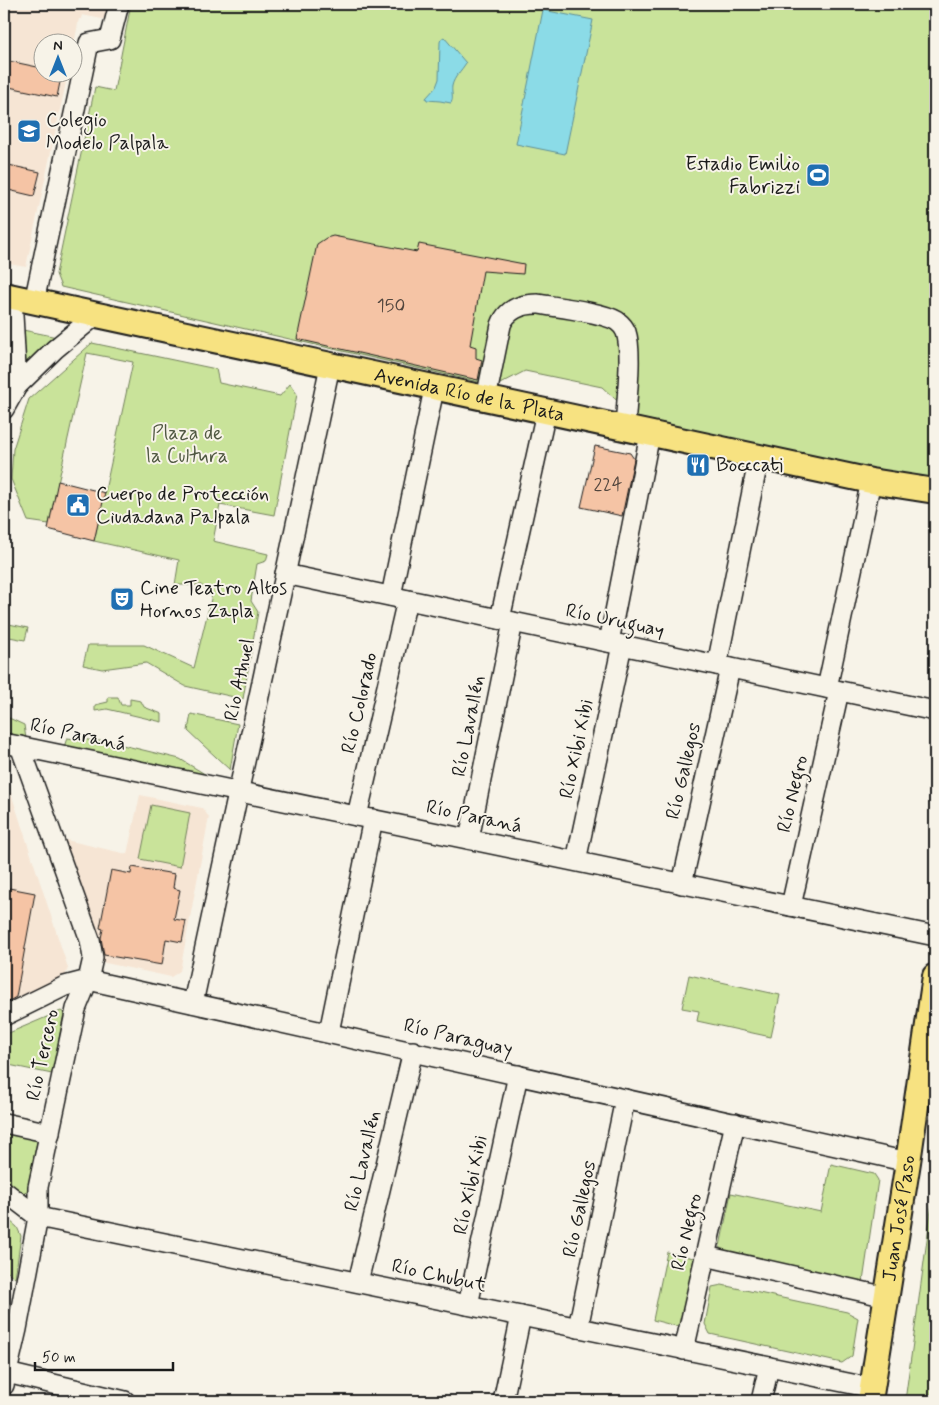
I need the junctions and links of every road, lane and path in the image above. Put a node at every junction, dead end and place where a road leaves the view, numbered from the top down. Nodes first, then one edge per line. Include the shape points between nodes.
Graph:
1 (119, 4) edge
2 (17, 298) edge
3 (96, 314) junction
4 (330, 366) junction
5 (17, 386) junction
6 (434, 388) junction
7 (486, 400) junction
8 (4, 410) edge
9 (546, 412) junction
10 (625, 429) junction
11 (650, 434) junction
12 (758, 457) junction
13 (871, 481) junction
14 (935, 491) edge
15 (285, 574) junction
16 (399, 598) junction
17 (506, 621) junction
18 (616, 644) junction
19 (724, 667) junction
20 (833, 690) junction
21 (935, 711) edge
22 (12, 744) edge
23 (239, 791) junction
24 (365, 818) junction
25 (469, 839) junction
26 (576, 861) junction
27 (682, 884) junction
28 (791, 906) junction
29 (935, 936) edge
30 (935, 976) edge
31 (88, 980) junction
32 (193, 1003) junction
33 (4, 1016) edge
34 (329, 1032) junction
35 (413, 1051) junction
36 (518, 1075) junction
37 (927, 1089) edge
38 (625, 1099) junction
39 (4, 1123) edge
40 (735, 1124) junction
41 (50, 1133) junction
42 (908, 1162) junction
43 (4, 1191) edge
44 (38, 1217) junction
45 (705, 1256) junction
46 (358, 1282) junction
47 (887, 1297) junction
48 (468, 1305) junction
49 (521, 1316) junction
50 (578, 1328) junction
51 (684, 1350) junction
52 (769, 1367) junction
53 (5, 1379) edge
54 (871, 1395) edge
55 (125, 1401) edge
56 (503, 1401) edge
57 (761, 1401) edge

1 - 2 street via 110,39 89,43
2 - 3 main road, Avenida Río de la Plata
2 - 5 street
3 - 4 main road, Avenida Río de la Plata
3 - 5 street
4 - 6 main road, Avenida Río de la Plata
4 - 15 street, Río Athuel
5 - 8 street
6 - 7 main road, Avenida Río de la Plata
6 - 16 street, Río Colorado
7 - 9 main road, Avenida Río de la Plata
7 - 10 street via 501,325 509,312 527,304 538,304 603,316 624,326 627,334
9 - 10 main road, Avenida Río de la Plata
9 - 17 street, Río Lavallén
10 - 11 main road, Avenida Río de la Plata
11 - 12 main road, Avenida Río de la Plata
11 - 18 street, Río Xibi Xibi
12 - 13 main road, Avenida Río de la Plata
12 - 19 street, Río Gallegos
13 - 14 main road, Avenida Río de la Plata
13 - 20 street, Río Negro
15 - 16 street, Río Uruguay
15 - 23 street, Río Athuel
16 - 17 street, Río Uruguay
16 - 24 street, Río Colorado
17 - 18 street, Río Uruguay
17 - 25 street, Río Lavallén
18 - 19 street, Río Uruguay
18 - 26 street, Río Xibi Xibi
19 - 20 street, Río Uruguay
19 - 27 street, Río Gallegos
20 - 21 street, Río Uruguay
20 - 28 street, Río Negro
22 - 23 street, Río Paraná
22 - 31 street, Río Tercero via 90,940 93,958
23 - 24 street, Río Paraná
23 - 32 street, Río Athuel
24 - 25 street, Río Paraná
24 - 34 street, Río Colorado
25 - 26 street, Río Paraná
26 - 27 street, Río Paraná
27 - 28 street, Río Paraná
28 - 29 street, Río Paraná
30 - 37 main road, Juan José Paso
31 - 32 street, Río Paraguay
31 - 33 street, Río Paraguay via 65,986
31 - 41 street, Río Tercero via 76,1009
32 - 34 street, Río Paraguay
34 - 35 street, Río Paraguay
35 - 36 street, Río Paraguay
35 - 46 street, Río Lavallén
36 - 38 street, Río Paraguay
36 - 48 street, Río Xibi Xibi
37 - 42 main road, Juan José Paso
38 - 40 street, Río Paraguay
38 - 50 street, Río Gallegos
39 - 41 street
40 - 42 street, Río Paraguay
40 - 45 street, Río Negro
41 - 44 street, Río Tercero via 38,1187
42 - 47 main road, Juan José Paso
43 - 44 street, Río Chubut
44 - 46 street, Río Chubut
44 - 53 street, Río Tercero
45 - 47 street
45 - 51 street, Río Negro
46 - 48 street, Río Chubut
47 - 54 main road, Juan José Paso
48 - 49 street, Río Chubut
49 - 50 street, Río Chubut
49 - 56 street
50 - 51 street, Río Chubut
51 - 52 street, Río Chubut
52 - 54 street, Río Chubut
52 - 57 street
53 - 55 street

